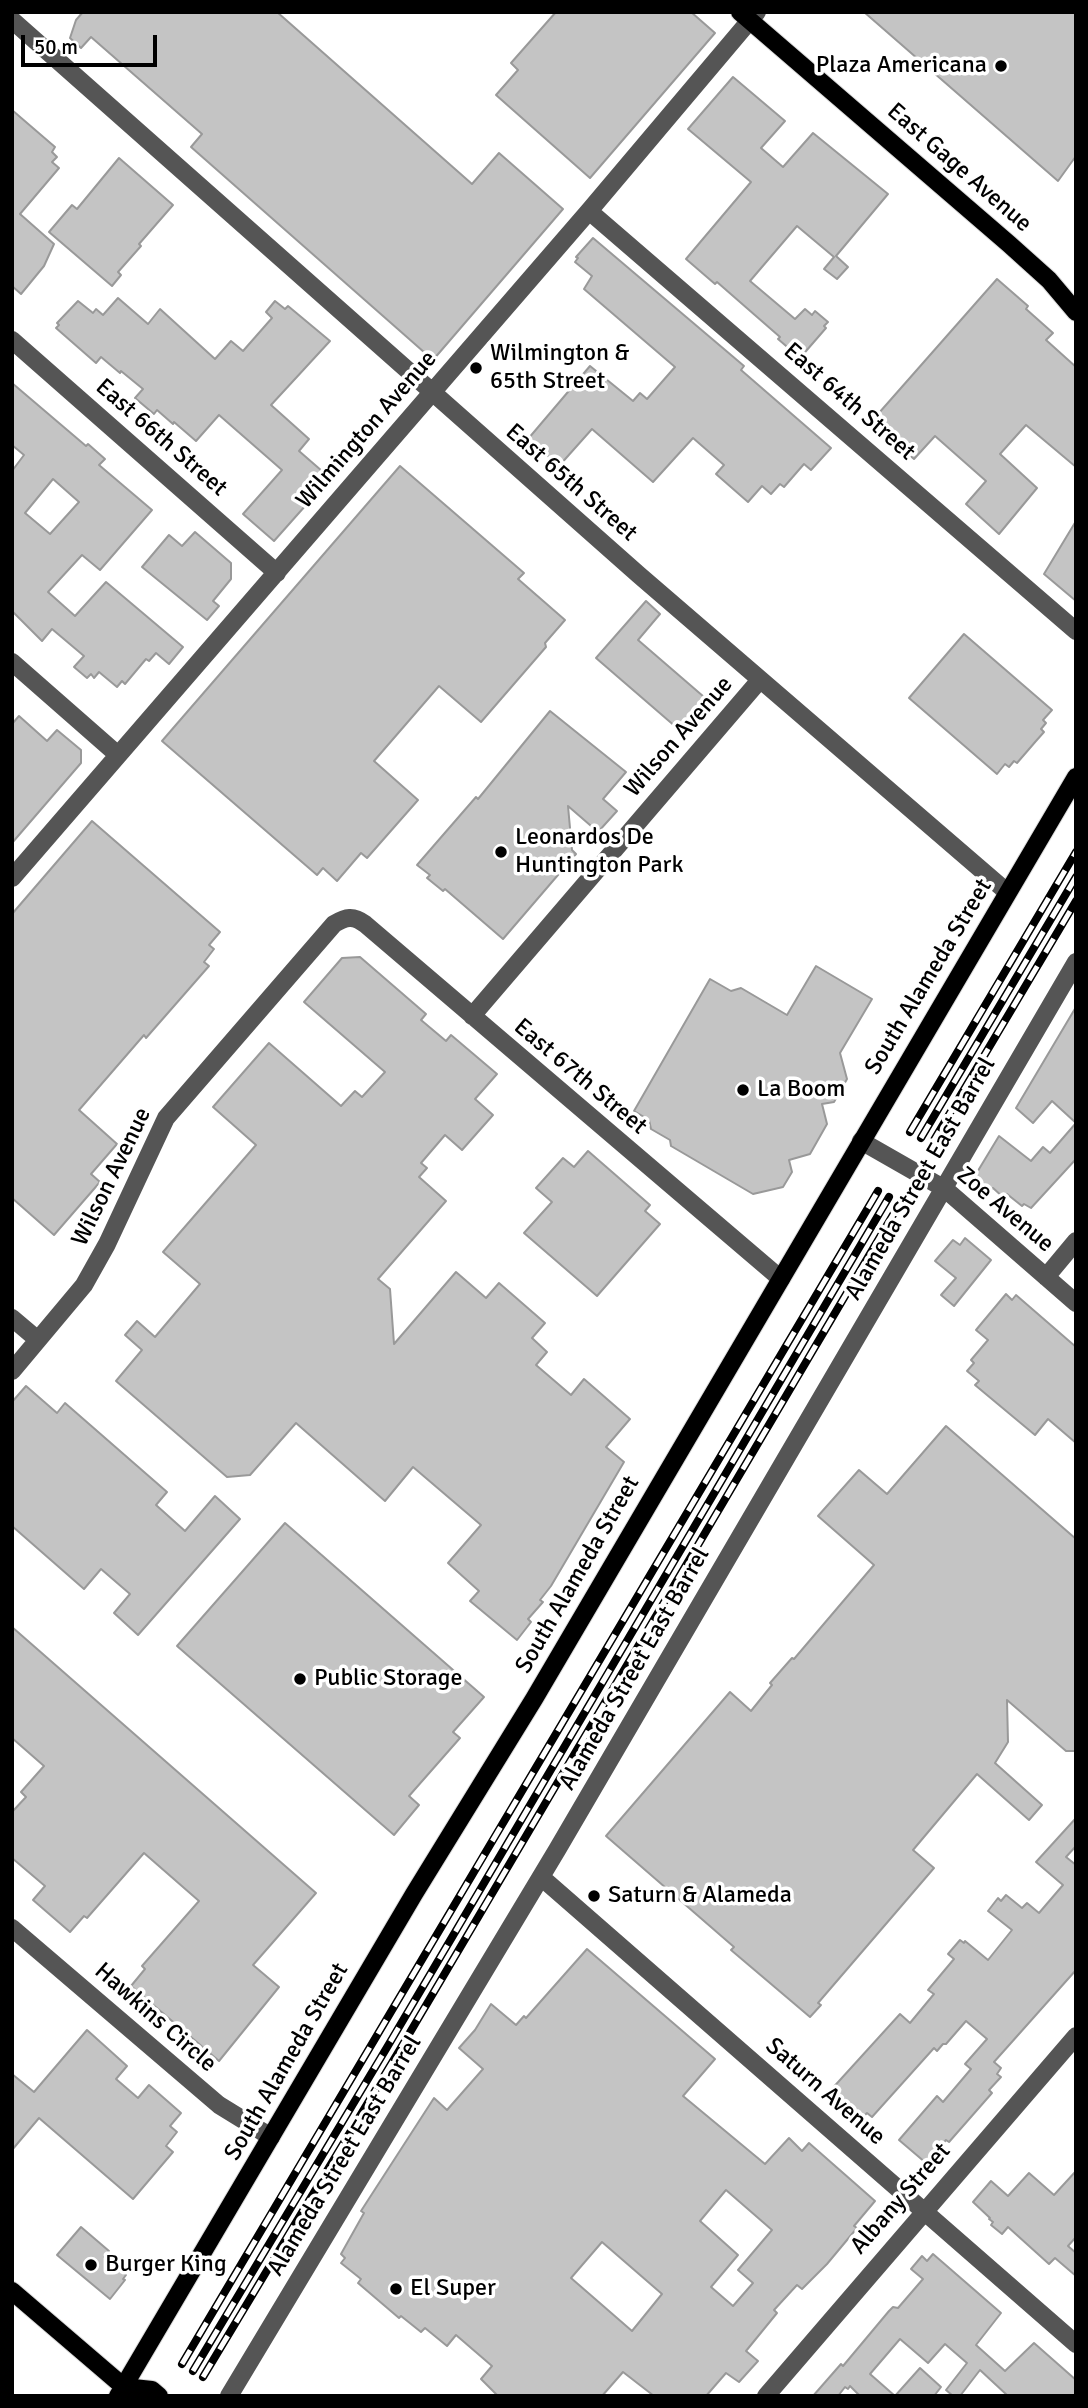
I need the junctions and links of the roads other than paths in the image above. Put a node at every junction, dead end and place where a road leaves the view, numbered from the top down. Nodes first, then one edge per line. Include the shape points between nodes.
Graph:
1 (749, 15) edge
2 (16, 20) edge
3 (589, 211) junction
4 (1076, 312) edge
5 (12, 340) edge
6 (432, 393) junction
7 (277, 573) junction
8 (1076, 631) edge
9 (12, 662) edge
10 (759, 681) junction
11 (118, 755) junction
12 (1076, 777) edge
13 (12, 878) edge
14 (1007, 892) junction
15 (346, 917) joint
16 (1076, 962) edge
17 (472, 1016) junction
18 (861, 1141) junction
19 (944, 1189) junction
20 (1076, 1241) edge
21 (1045, 1277) junction
22 (780, 1279) junction
23 (1076, 1303) edge
24 (12, 1318) edge
25 (38, 1340) junction
26 (12, 1371) edge
27 (541, 1877) junction
28 (12, 1928) edge
29 (1076, 2036) edge
30 (271, 2137) junction
31 (923, 2210) junction
32 (12, 2291) edge
33 (1076, 2344) edge
34 (124, 2393) edge
35 (159, 2396) edge
36 (229, 2396) edge
37 (766, 2396) edge

1 - 3 street, Wilmington Avenue
1 - 4 main road, East Gage Avenue via 1049,280
2 - 6 street, East 65th Street
3 - 6 street, Wilmington Avenue
3 - 8 street, East 64th Street
5 - 7 street, East 66th Street
6 - 7 street, Wilmington Avenue
6 - 10 street, East 65th Street
7 - 11 street, Wilmington Avenue
9 - 11 street
10 - 14 street, East 65th Street
10 - 17 street, Wilson Avenue
11 - 13 street, Wilmington Avenue
12 - 14 main road, South Alameda Street
14 - 18 main road, South Alameda Street
15 - 17 street, East 67th Street via 365,924
15 - 25 street, Wilson Avenue via 334,924 166,1118 95,1266
16 - 19 street, Alameda Street East Barrel
17 - 22 street, East 67th Street
18 - 19 street, Zoe Avenue
18 - 22 main road, South Alameda Street
19 - 21 street, Zoe Avenue
19 - 27 street, Alameda Street East Barrel
20 - 21 street
21 - 23 street, Zoe Avenue
22 - 30 main road, South Alameda Street
24 - 25 street
25 - 26 street, Wilson Avenue
27 - 31 street, Saturn Avenue
27 - 36 street, Alameda Street East Barrel
28 - 30 street, Hawkins Circle via 219,2105
29 - 31 street, Albany Street
30 - 34 main road, South Alameda Street
31 - 33 street, Saturn Avenue
31 - 37 street, Albany Street
32 - 34 main road
34 - 35 main road via 152,2390

